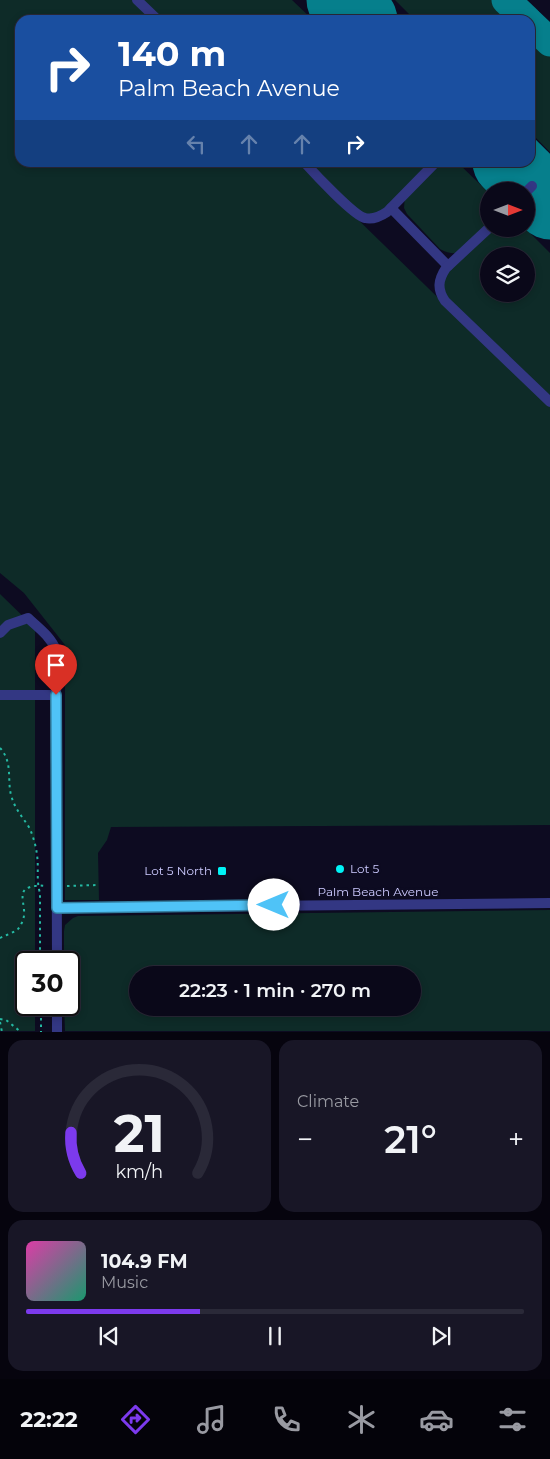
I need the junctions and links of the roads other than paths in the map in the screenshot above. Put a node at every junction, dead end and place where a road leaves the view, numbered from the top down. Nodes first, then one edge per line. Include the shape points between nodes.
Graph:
1 (137, 0) edge
2 (153, 15) edge
3 (309, 167) edge
4 (431, 167) edge
5 (391, 208) junction
6 (480, 236) edge
7 (448, 266) junction
8 (550, 402) edge
9 (0, 633) edge
10 (0, 695) edge
11 (56, 695) junction
12 (550, 903) edge
13 (57, 908) junction
14 (57, 951) edge
15 (57, 1016) edge
16 (57, 1032) edge

1 - 2 street
3 - 5 street via 355,213 366,219 381,216
4 - 5 street
5 - 7 street
6 - 7 street
7 - 8 street via 439,284 445,301
9 - 11 street via 8,625 28,618 48,637 56,650
10 - 11 street
11 - 13 street
12 - 13 street, Palm Beach Avenue
13 - 14 street
15 - 16 street

